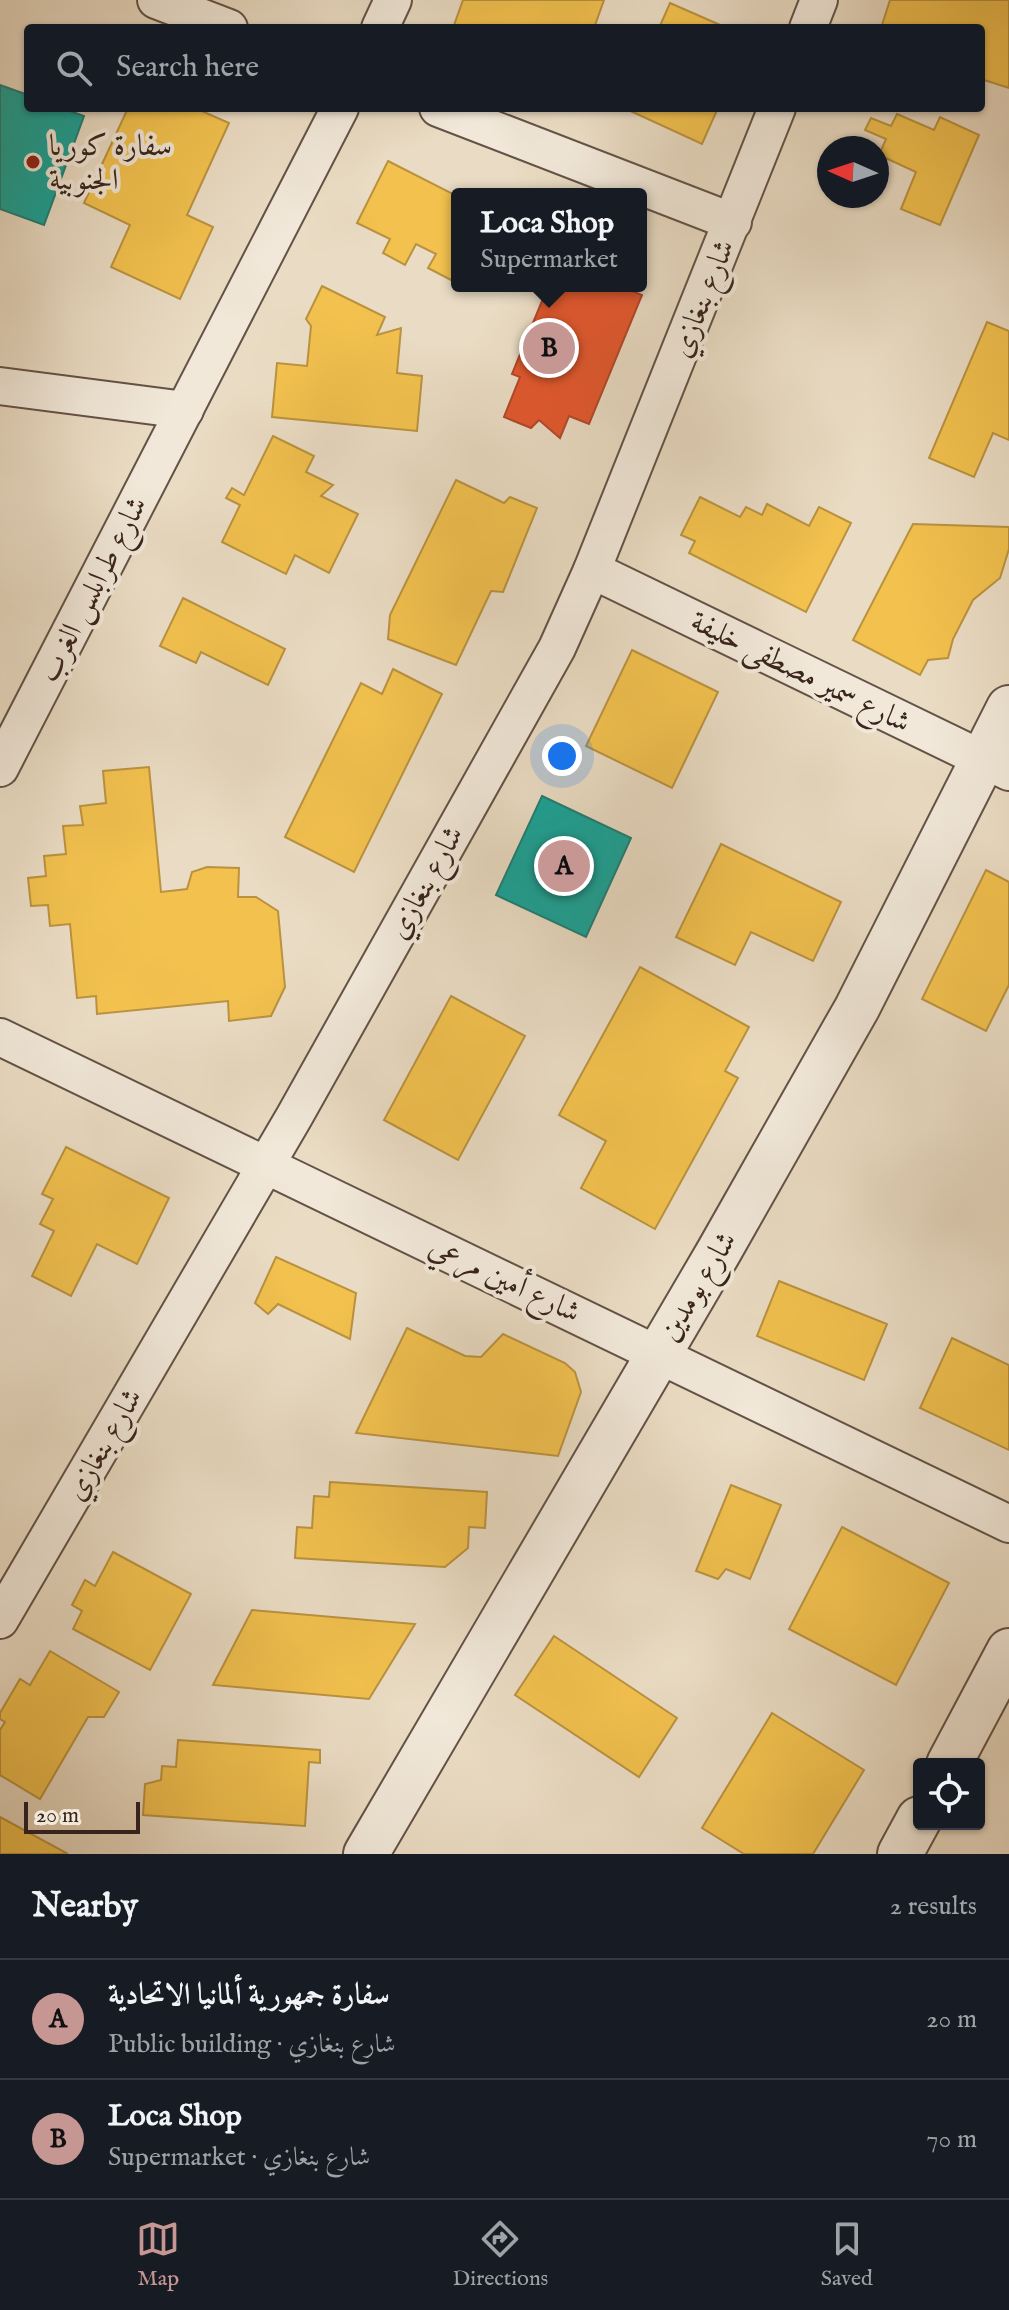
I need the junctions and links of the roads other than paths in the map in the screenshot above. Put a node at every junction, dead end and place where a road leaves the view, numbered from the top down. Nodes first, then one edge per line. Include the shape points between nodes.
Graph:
1 (156, 0) edge
2 (393, 0) edge
3 (819, 0) edge
4 (219, 24) edge
5 (382, 24) edge
6 (810, 24) edge
7 (338, 112) edge
8 (448, 112) edge
9 (775, 112) edge
10 (645, 188) edge
11 (647, 189) edge
12 (733, 222) junction
13 (0, 386) edge
14 (185, 410) junction
15 (592, 570) junction
16 (1009, 708) edge
17 (997, 766) edge
18 (0, 768) edge
19 (0, 1037) edge
20 (266, 1166) junction
21 (657, 1352) junction
22 (1009, 1524) edge
23 (0, 1620) edge
24 (1009, 1651) edge
25 (952, 1758) edge
26 (913, 1830) edge
27 (366, 1854) edge
28 (900, 1854) edge

1 - 4 street
2 - 5 street
3 - 6 street
7 - 14 street, شارع طرابلس الغرب
8 - 10 street
9 - 12 street, شارع بنغازي
11 - 12 street
12 - 15 street, شارع بنغازي
13 - 14 street
14 - 18 street, شارع طرابلس الغرب
15 - 17 street, شارع سمير مصطفى خليفة
15 - 20 street, شارع بنغازي via 557,648
16 - 17 street, شارع بومدين
17 - 21 street, شارع بومدين
19 - 20 street, شارع أمين مرعي
20 - 21 street, شارع أمين مرعي
20 - 23 street, شارع بنغازي
21 - 22 street, شارع أمين مرعي
21 - 27 street, شارع بومدين
24 - 25 street
26 - 28 street

